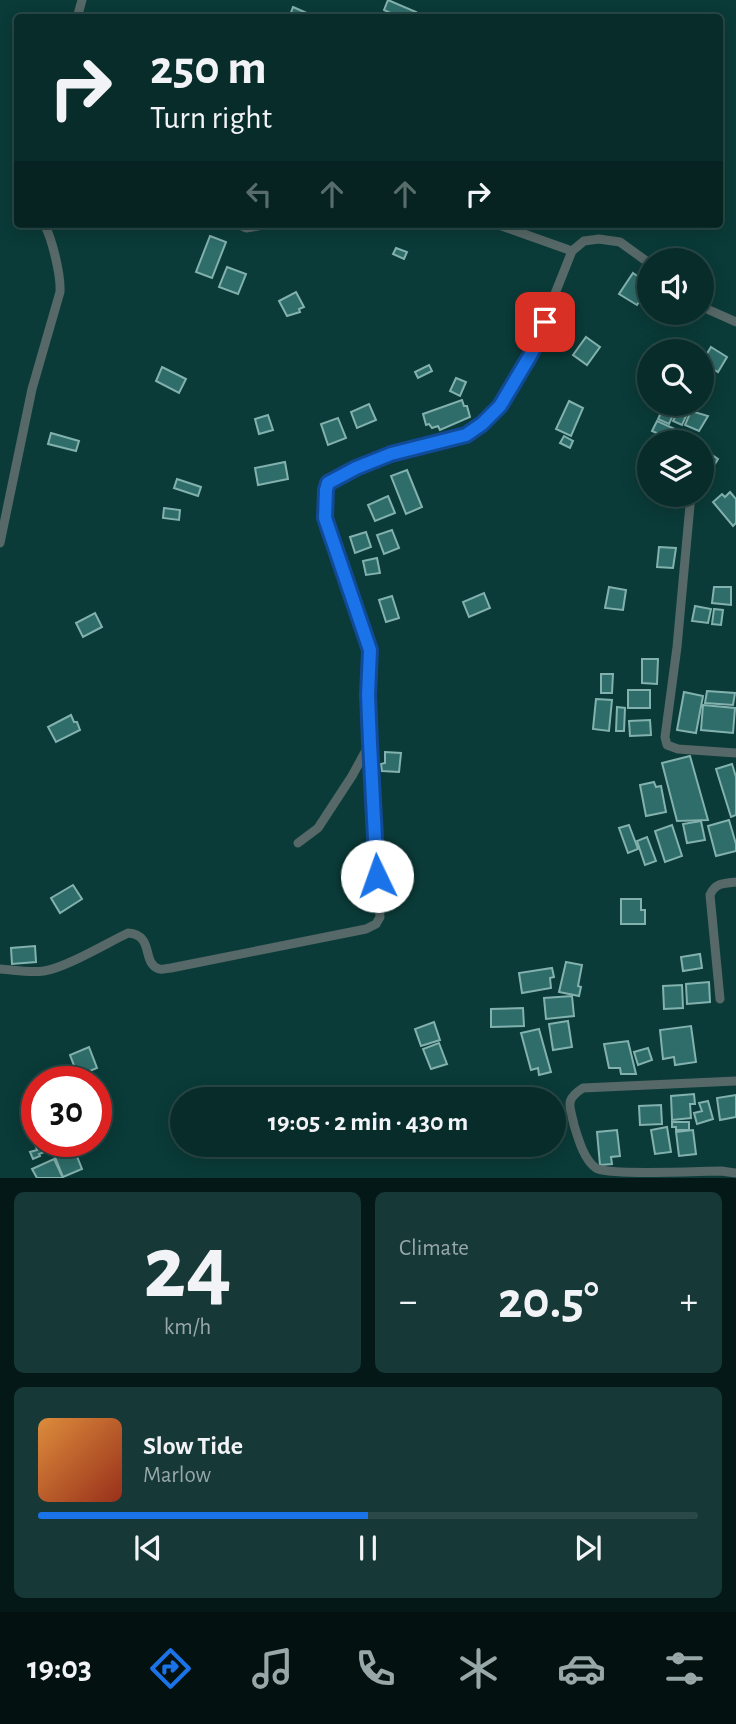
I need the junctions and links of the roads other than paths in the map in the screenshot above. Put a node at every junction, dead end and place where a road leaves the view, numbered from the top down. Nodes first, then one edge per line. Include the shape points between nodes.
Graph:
1 (46, 228) edge
2 (507, 228) edge
3 (572, 251) junction
4 (637, 254) edge
5 (714, 312) edge
6 (736, 322) edge
7 (690, 507) edge
8 (0, 543) edge
9 (370, 743) junction
10 (736, 753) edge
11 (298, 843) dead end
12 (736, 882) edge
13 (0, 969) edge
14 (720, 999) dead end
15 (736, 1081) edge
16 (736, 1173) edge

1 - 8 street via 60,292 32,390
2 - 3 street
3 - 4 street via 584,241 599,239 620,242
3 - 9 street via 531,354 500,406 482,424 466,435 391,454 328,483 325,518 370,650
5 - 6 street
7 - 10 street via 665,737 667,745 678,750
9 - 11 street via 318,828
9 - 13 street via 380,917 376,924 159,969 152,964 143,938 128,933 47,971
12 - 14 street via 719,884 710,895
15 - 16 street via 583,1088 569,1103 589,1161 598,1170

